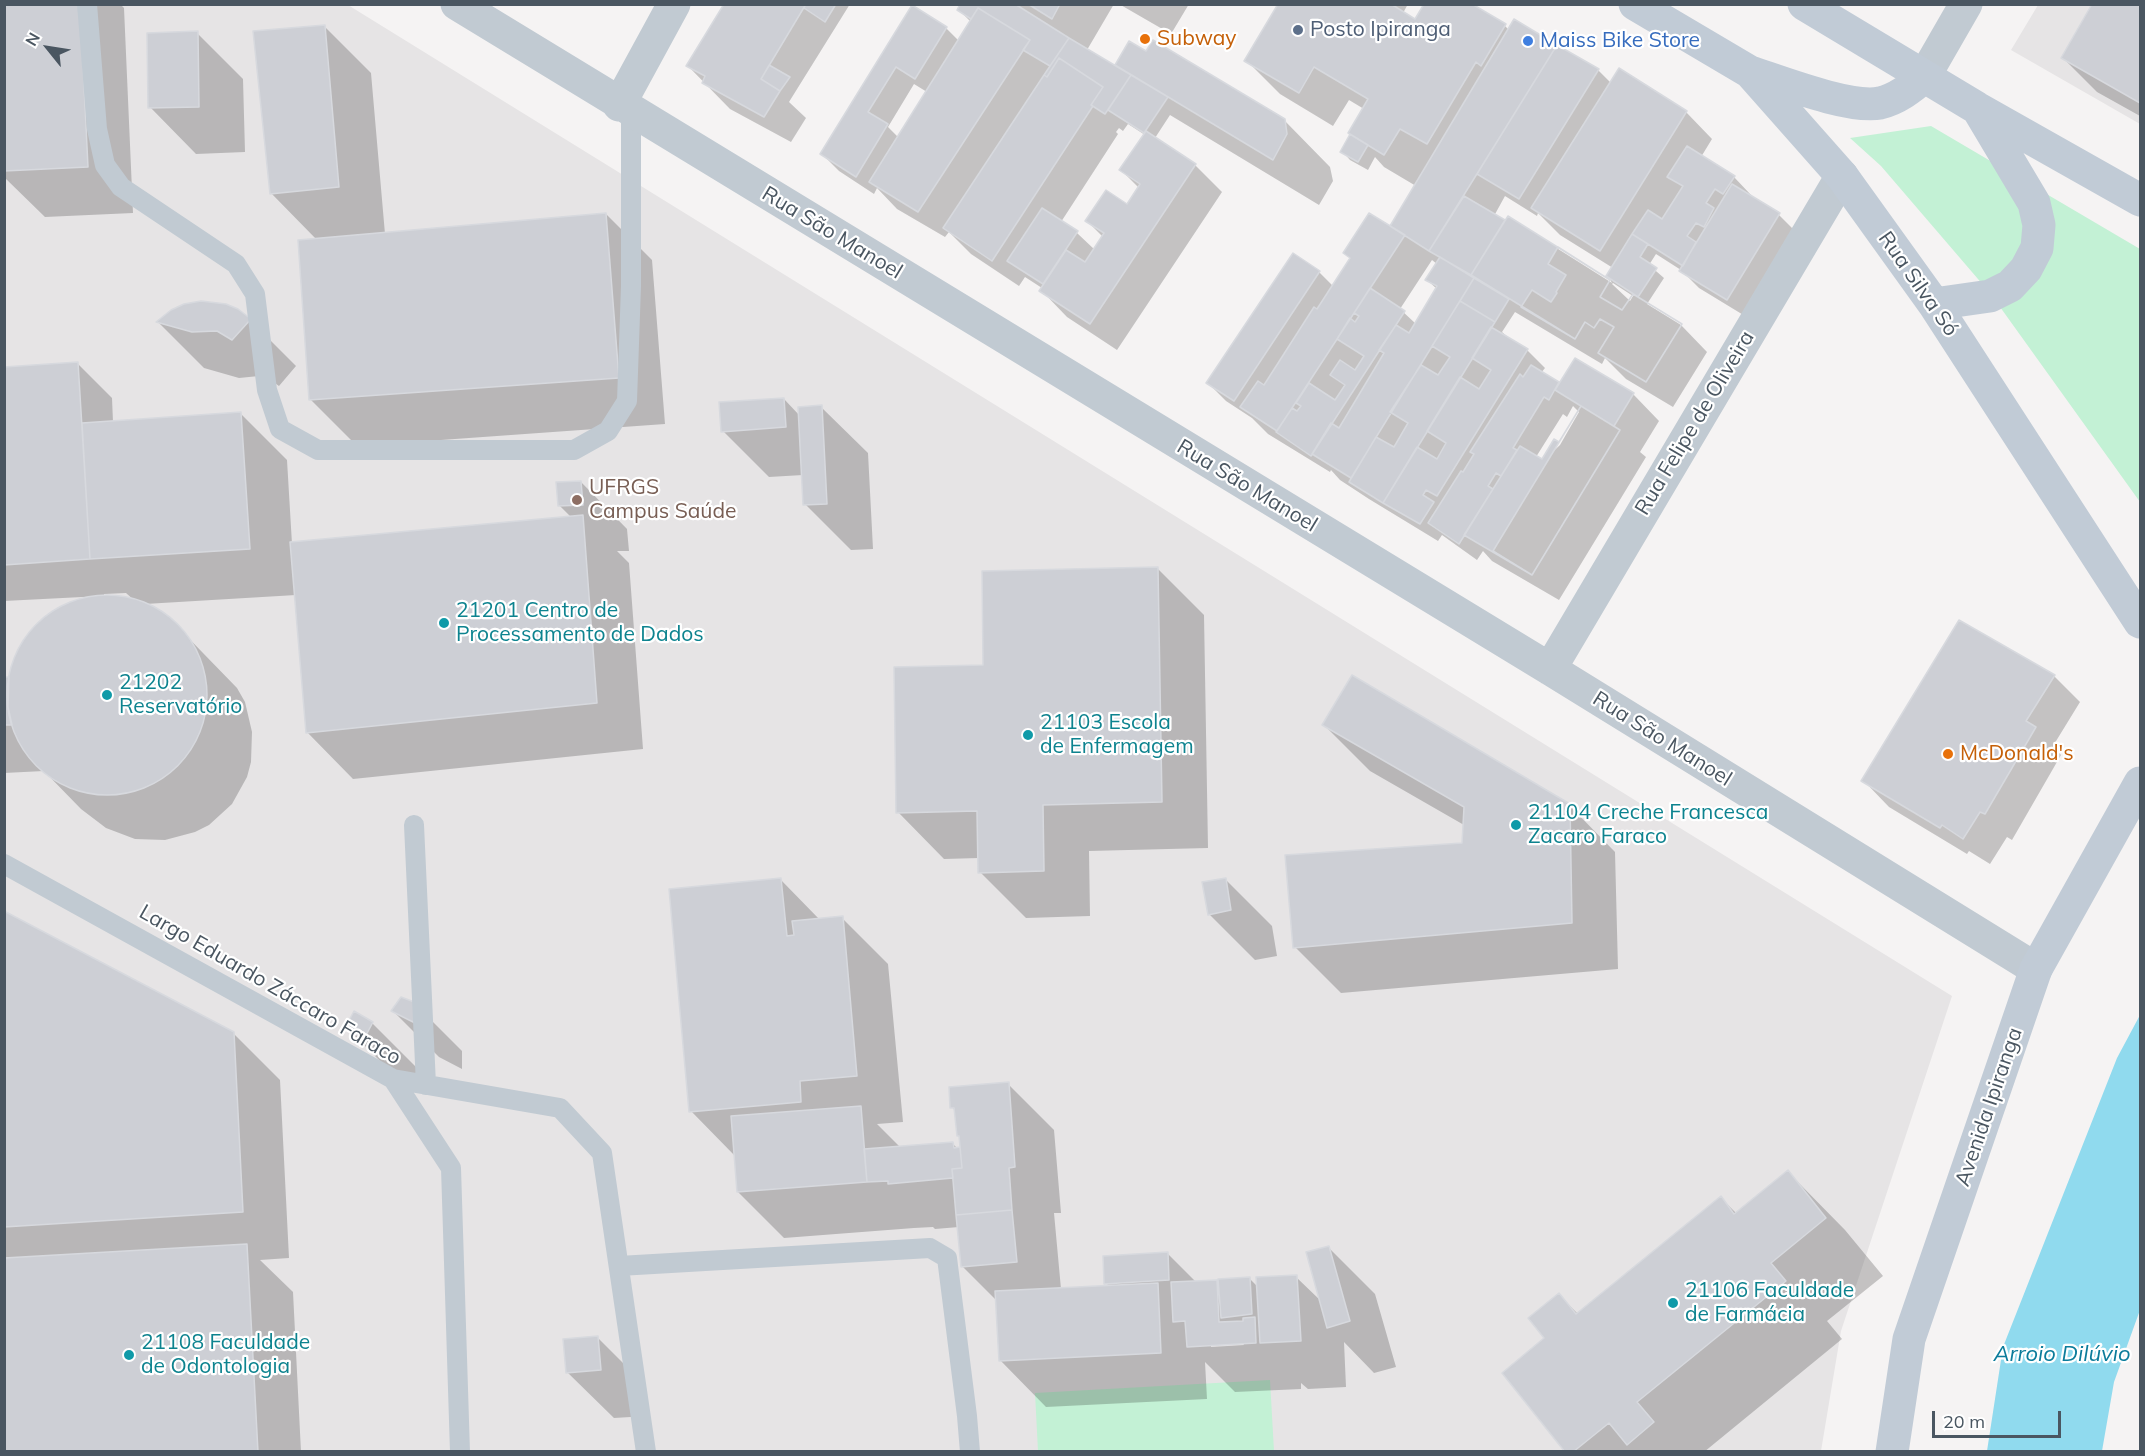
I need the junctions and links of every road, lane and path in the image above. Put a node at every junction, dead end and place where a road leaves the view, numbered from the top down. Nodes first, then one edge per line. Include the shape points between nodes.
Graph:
1 (87, 4) edge
2 (457, 4) edge
3 (674, 4) edge
4 (1635, 4) edge
5 (1804, 4) edge
6 (1966, 4) edge
7 (1750, 72) junction
8 (1924, 77) junction
9 (625, 108) junction
10 (1977, 108) junction
11 (1842, 176) junction
12 (2140, 200) edge
13 (1934, 304) junction
14 (2140, 622) edge
15 (1550, 669) junction
16 (2140, 783) edge
17 (414, 825) dead end
18 (4, 864) edge
19 (2036, 969) junction
20 (393, 1079) junction
21 (426, 1085) junction
22 (619, 1266) junction
23 (460, 1452) edge
24 (646, 1452) edge
25 (970, 1452) edge
26 (1892, 1452) edge

1 - 9 lane via 97,129 105,165 121,188 236,264 255,294 267,390 280,429 318,450 573,450 608,431 627,401 631,286
2 - 9 street, Rua São Manoel
3 - 9 street
4 - 7 main road, Rua Silva Só
5 - 8 main road
6 - 8 street
7 - 8 main road via 1856,104 1881,103 1905,93
7 - 11 main road, Rua Silva Só
8 - 10 main road
9 - 15 street, Rua São Manoel
10 - 12 main road
10 - 13 main road via 2034,203 2039,225 2037,248 2026,269 2010,285 1990,296
11 - 13 main road, Rua Silva Só
11 - 15 street, Rua Felipe de Oliveira
13 - 14 main road, Rua Silva Só
15 - 19 street, Rua São Manoel
16 - 19 main road, Avenida Ipiranga
17 - 21 lane
18 - 20 lane, Largo Eduardo Záccaro Faraco
19 - 26 main road, Avenida Ipiranga via 1908,1339
20 - 21 lane
20 - 23 lane, Largo Eduardo Záccaro Faraco via 452,1168
21 - 22 lane via 560,1108 602,1153
22 - 24 lane
22 - 25 lane via 930,1248 947,1258

